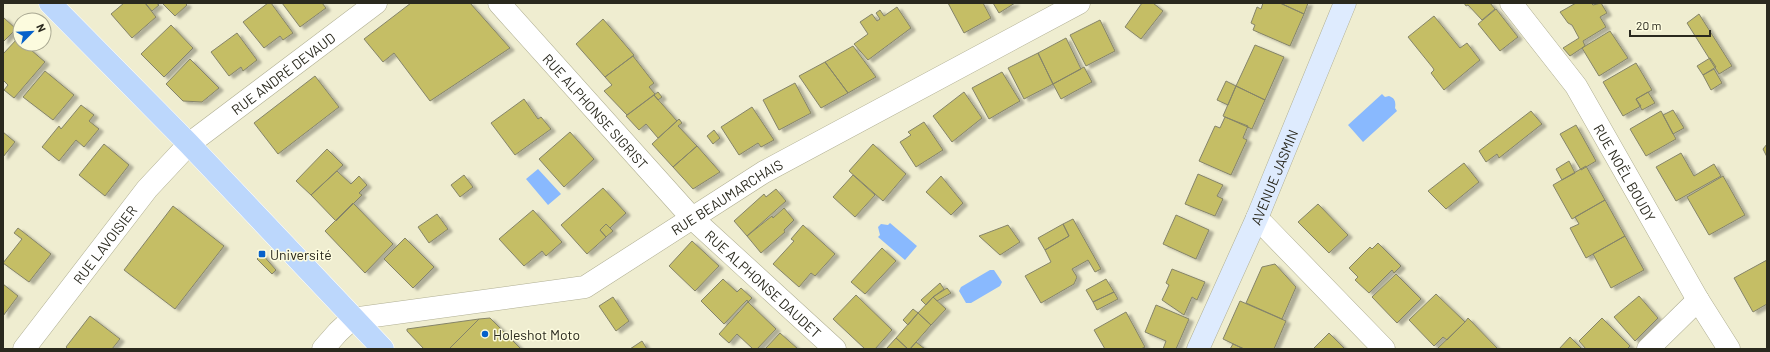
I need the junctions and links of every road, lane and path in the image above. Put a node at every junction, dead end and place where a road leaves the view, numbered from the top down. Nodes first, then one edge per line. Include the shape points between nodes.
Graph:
1 (50, 3) edge
2 (376, 3) edge
3 (499, 3) edge
4 (1079, 3) edge
5 (1345, 3) edge
6 (1511, 3) edge
7 (189, 144) junction
8 (692, 218) junction
9 (1257, 218) junction
10 (1698, 300) junction
11 (352, 319) junction
12 (24, 349) edge
13 (323, 349) edge
14 (383, 349) edge
15 (835, 349) edge
16 (1198, 349) edge
17 (1384, 349) edge
18 (1648, 349) edge
19 (1729, 349) edge

1 - 7 main road
2 - 7 street, RUE ANDRÉ DEVAUD
3 - 8 street, RUE ALPHONSE SIGRIST
4 - 8 street, RUE BEAUMARCHAIS via 764,172
5 - 9 street, AVENUE JASMIN
6 - 10 street, RUE NOËL BOUDY via 1576,86
7 - 11 main road
7 - 12 street, RUE LAVOISIER via 147,189
8 - 11 street, RUE BEAUMARCHAIS via 585,287
8 - 15 street, RUE ALPHONSE DAUDET
9 - 16 street, AVENUE JASMIN
9 - 17 street
10 - 18 street
10 - 19 street, RUE NOËL BOUDY
11 - 13 street
11 - 14 main road

